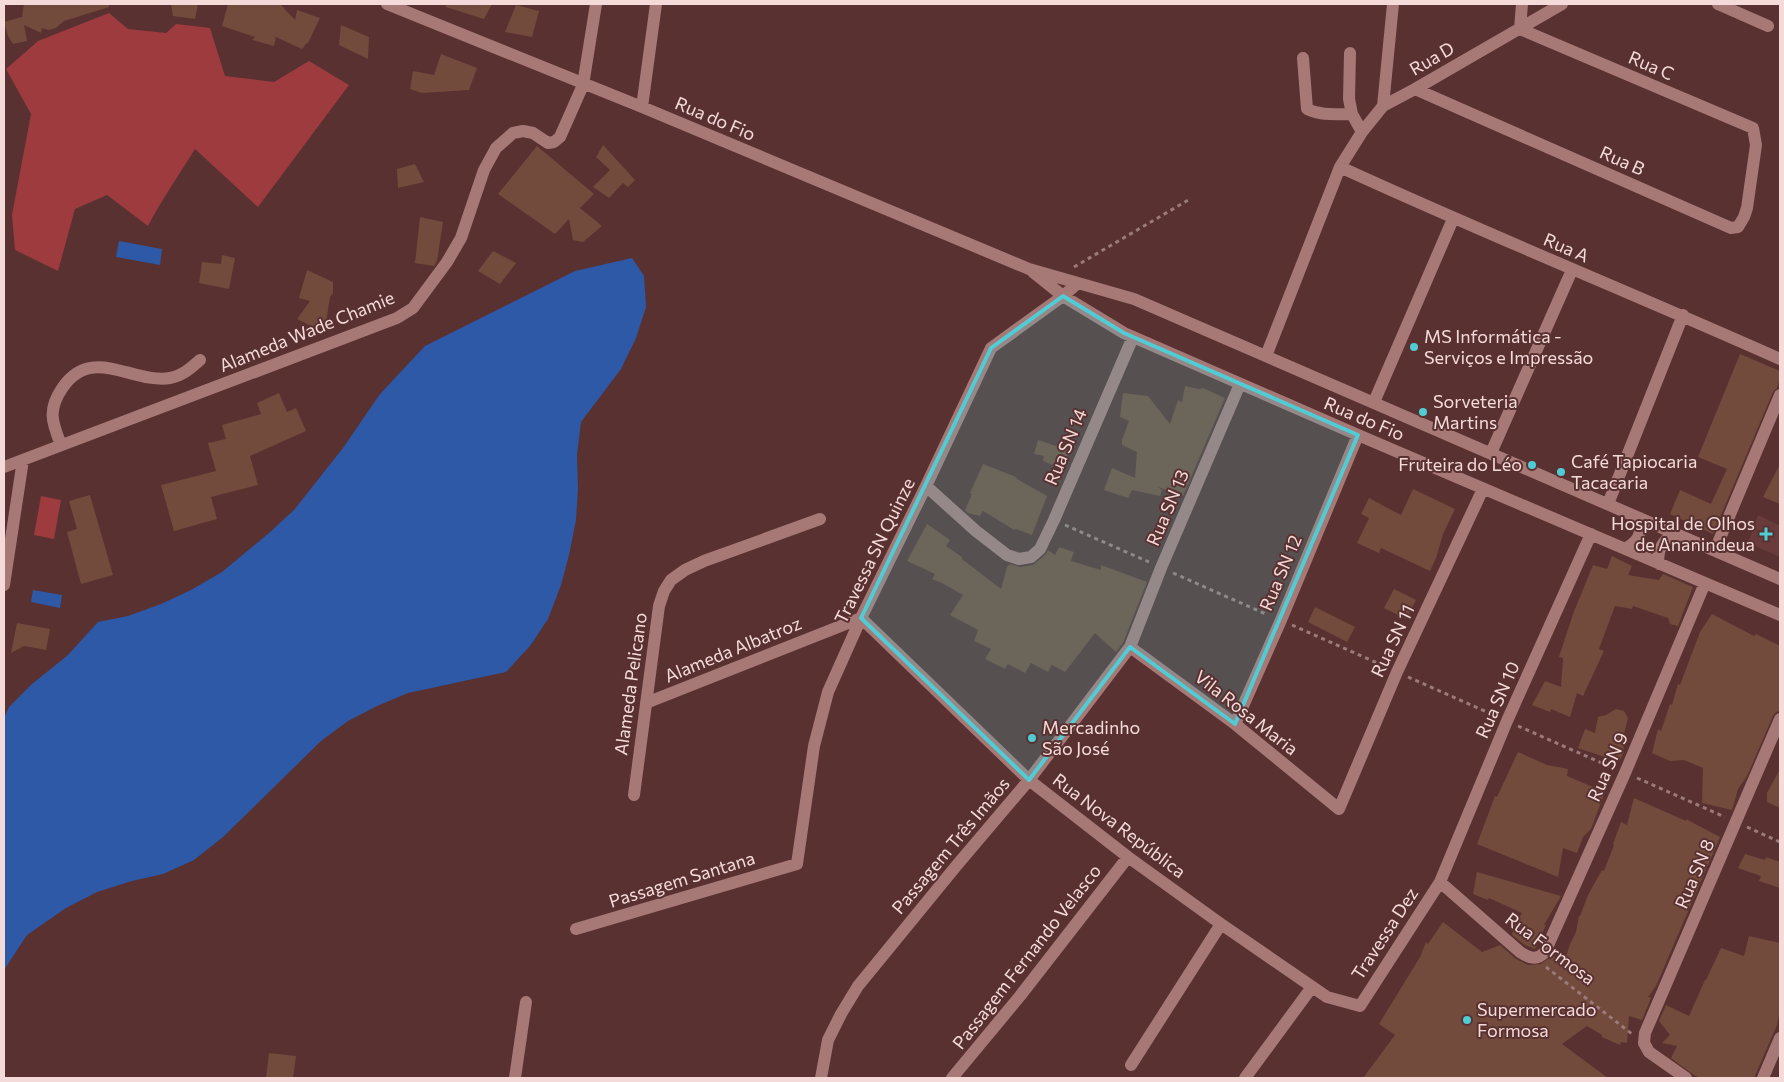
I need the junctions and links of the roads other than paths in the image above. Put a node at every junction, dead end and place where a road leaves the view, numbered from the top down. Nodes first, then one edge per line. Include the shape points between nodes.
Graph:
1 (387, 4) edge
2 (596, 4) edge
3 (656, 4) edge
4 (1393, 4) edge
5 (1522, 4) edge
6 (1562, 4) edge
7 (1718, 4) edge
8 (1768, 26) dead end
9 (1520, 29) junction
10 (1350, 53) dead end
11 (1303, 58) dead end
12 (584, 85) junction
13 (1415, 89) junction
14 (1383, 106) junction
15 (642, 107) junction
16 (1352, 114) junction
17 (1362, 132) junction
18 (1756, 145) joint
19 (1340, 167) junction
20 (1452, 219) junction
21 (1029, 269) junction
22 (1572, 270) junction
23 (1078, 283) junction
24 (1063, 296) junction
25 (1683, 316) junction
26 (1133, 337) junction
27 (1266, 356) junction
28 (1780, 359) edge
29 (200, 360) dead end
30 (1240, 384) junction
31 (1780, 395) edge
32 (1374, 402) junction
33 (1358, 435) junction
34 (60, 442) junction
35 (1491, 453) junction
36 (23, 460) junction
37 (4, 467) edge
38 (926, 486) junction
39 (1483, 489) junction
40 (1608, 504) junction
41 (1640, 518) junction
42 (820, 519) dead end
43 (1674, 533) junction
44 (1590, 534) junction
45 (1625, 550) junction
46 (1715, 550) junction
47 (1659, 564) junction
48 (1780, 579) edge
49 (1705, 584) junction
50 (4, 585) edge
51 (1780, 615) edge
52 (861, 618) junction
53 (1130, 647) junction
54 (646, 704) junction
55 (1780, 719) edge
56 (1235, 724) junction
57 (1029, 780) junction
58 (634, 795) dead end
59 (1339, 809) joint
60 (1128, 857) junction
61 (797, 864) joint
62 (1440, 882) junction
63 (1222, 924) junction
64 (576, 930) dead end
65 (1534, 959) joint
66 (1312, 987) junction
67 (526, 1002) dead end
68 (1360, 1006) joint
69 (1780, 1038) edge
70 (1131, 1065) dead end
71 (515, 1078) edge
72 (821, 1078) edge
73 (952, 1078) edge
74 (1245, 1078) edge
75 (1686, 1078) edge
76 (1763, 1078) edge

1 - 12 street, Rua do Fio
2 - 12 street
3 - 15 street
4 - 14 street
5 - 9 street
6 - 9 street, Rua D
7 - 8 street
9 - 13 street, Rua D
9 - 18 street, Rua C via 1753,128
10 - 16 street via 1349,99
11 - 16 street via 1307,109 1328,115
12 - 15 street, Rua do Fio
12 - 34 street, Alameda Wade Chamie via 560,137 554,142 548,143 533,133 523,131 513,133 496,148 484,170 461,238 413,308 397,318
13 - 14 street, Rua D
13 - 18 street, Rua B via 1731,228 1738,227 1744,216
14 - 17 street, Rua D
15 - 21 street, Rua do Fio
16 - 17 street
17 - 19 street, Rua D
19 - 20 street, Rua A
19 - 27 street
20 - 22 street, Rua A
20 - 32 street
21 - 23 street, Rua do Fio
21 - 24 street, Rua do Fio
22 - 25 street, Rua A
22 - 35 street
23 - 24 street, Travessa SN Quinze
23 - 27 street, Rua do Fio via 1134,298
24 - 26 street, Rua do Fio
24 - 38 street, Travessa SN Quinze via 991,348
25 - 28 street, Rua A
25 - 40 street
26 - 30 street, Rua do Fio
26 - 38 street, Rua SN 14 via 1054,520 1040,549 1031,557 1019,559 1007,555
27 - 32 street, Rua do Fio
29 - 34 street via 179,376 168,379 102,367 74,375 54,400 52,415
30 - 33 street, Rua do Fio
30 - 53 street, Rua SN 13
31 - 46 street
32 - 35 street, Rua do Fio
33 - 39 street, Rua do Fio
33 - 56 street, Rua SN 12
34 - 36 street, Alameda Wade Chamie
35 - 40 street, Rua do Fio
36 - 37 street, Alameda Wade Chamie
36 - 50 street
38 - 52 street, Travessa SN Quinze
39 - 44 street, Rua do Fio
39 - 59 street, Rua SN 11 via 1397,672
40 - 41 street, Rua do Fio
41 - 43 street, Rua do Fio
41 - 45 street via 1640,536
42 - 54 street, Alameda Pelicano via 704,560 670,580 660,606
43 - 46 street, Rua do Fio
43 - 47 street via 1662,544
44 - 45 street, Rua do Fio
44 - 62 street, Rua SN 10
45 - 47 street, Rua do Fio
46 - 48 street, Rua do Fio
47 - 49 street, Rua do Fio
49 - 51 street, Rua do Fio
49 - 65 street, Rua SN 9 via 1545,952
52 - 54 street, Alameda Albatroz
52 - 57 street, Rua Nova República
52 - 61 street, Travessa SN Quinze via 820,716
53 - 56 street, Vila Rosa Maria
53 - 57 street, Passagem Três Imãos
54 - 58 street, Alameda Pelicano
55 - 75 street, Rua SN 8 via 1645,1033 1644,1043 1648,1052
56 - 59 street, Vila Rosa Maria
57 - 60 street, Rua Nova República
57 - 72 street, Passagem Três Imãos via 858,986 828,1040
60 - 63 street, Rua Nova República
60 - 73 street, Passagem Fernando Velasco
61 - 64 street, Passagem Santana
62 - 65 street, Rua Formosa via 1520,952
62 - 68 street, Travessa Dez
63 - 66 street, Rua Nova República
63 - 70 street
66 - 68 street, Rua Nova República via 1327,997
66 - 74 street
67 - 71 street
69 - 76 street

